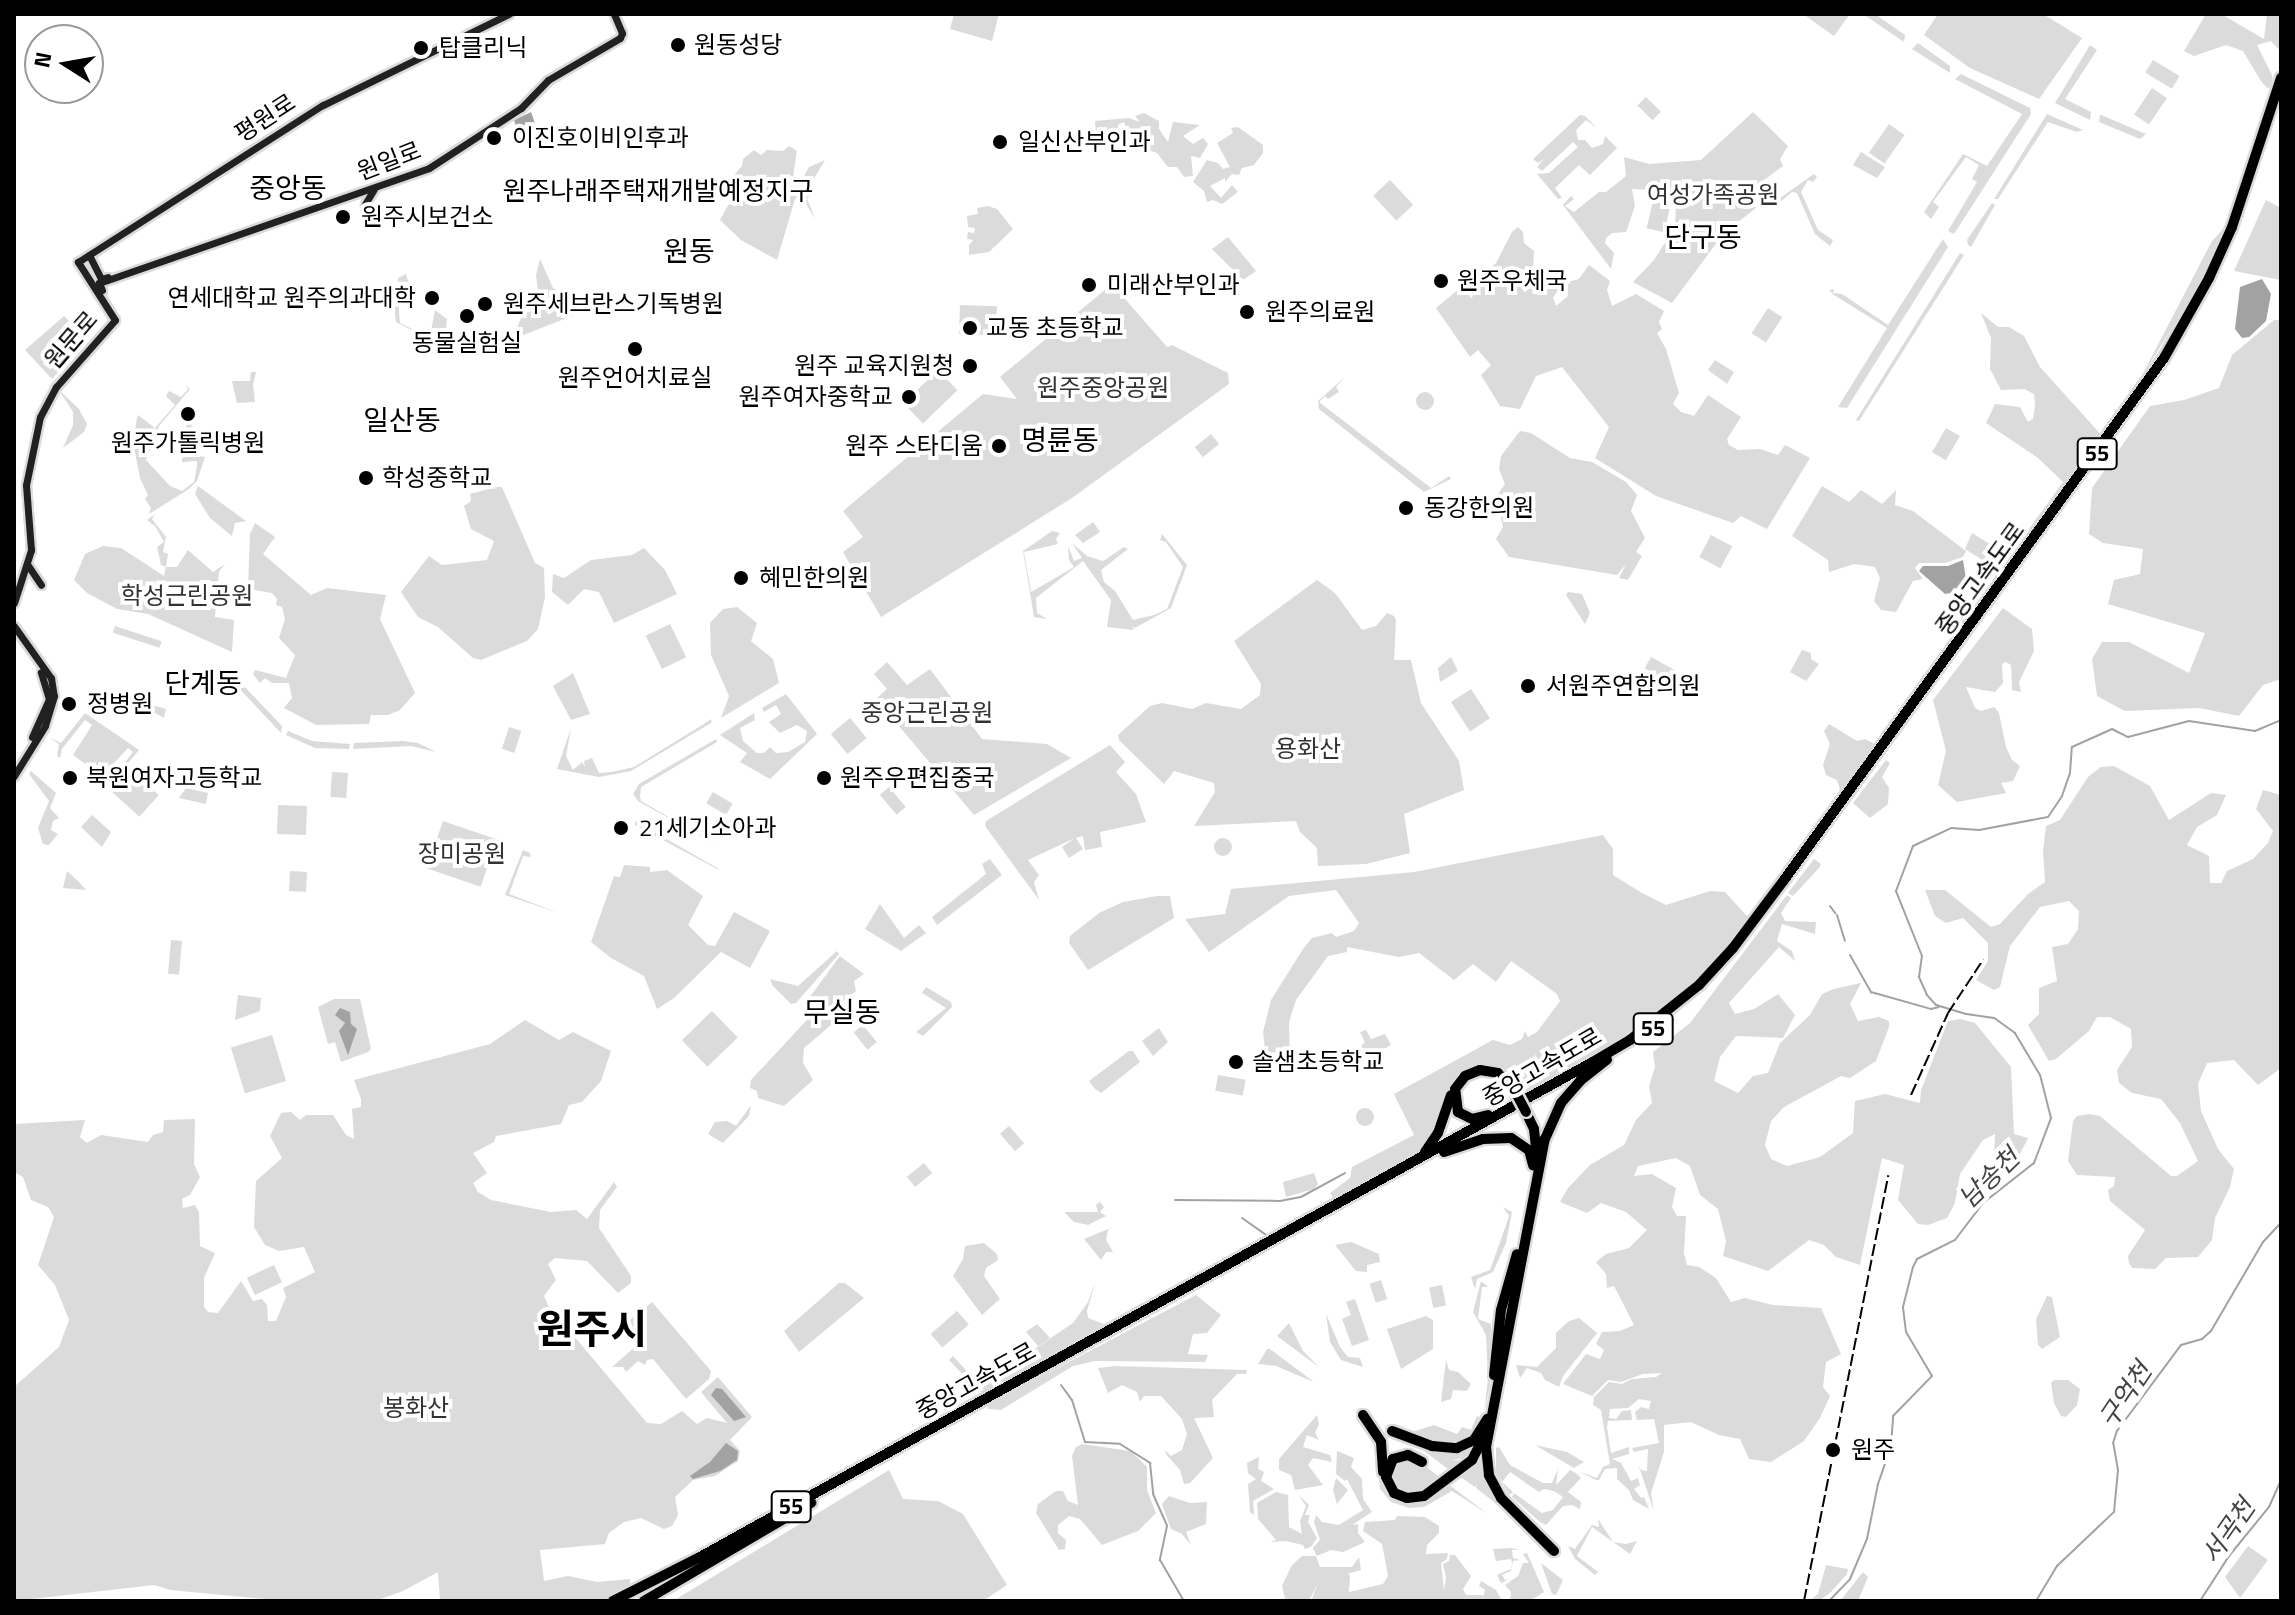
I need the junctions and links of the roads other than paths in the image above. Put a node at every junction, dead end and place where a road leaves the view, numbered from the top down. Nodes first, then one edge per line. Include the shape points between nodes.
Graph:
1 (509, 14) edge
2 (614, 14) edge
3 (2281, 78) edge
4 (2281, 96) edge
5 (89, 255) junction
6 (101, 282) junction
7 (31, 546) junction
8 (27, 563) junction
9 (41, 585) dead end
10 (14, 589) edge
11 (14, 603) edge
12 (14, 626) edge
13 (14, 634) edge
14 (51, 689) junction
15 (30, 744) junction
16 (14, 767) edge
17 (14, 776) edge
18 (1850, 794) junction
19 (1615, 1054) junction
20 (1518, 1094) junction
21 (1533, 1094) junction
22 (1527, 1111) junction
23 (1431, 1157) junction
24 (1540, 1160) junction
25 (1407, 1165) junction
26 (1532, 1189) junction
27 (1282, 1237) junction
28 (968, 1410) junction
29 (1363, 1415) dead end
30 (1490, 1416) junction
31 (1392, 1431) dead end
32 (1422, 1462) dead end
33 (1444, 1483) junction
34 (1554, 1551) dead end
35 (613, 1601) edge
36 (644, 1601) edge

1 - 5 main road, 평원로 via 323,105
2 - 6 main road, 원일로 via 620,38 548,80 521,108 452,156 362,198
3 - 18 highway, 중앙고속도로 / 55 via 2232,227 2171,346
4 - 18 highway, 중앙고속도로 / 55 via 2225,254 2165,365
5 - 6 main road, 원문로
5 - 6 main road via 78,263
6 - 7 main road, 원문로 via 115,320 56,387 40,417 26,485
7 - 8 main road, 원문로
7 - 10 main road, 원문로
8 - 9 main road
8 - 11 main road, 원문로
12 - 14 main road via 51,678
13 - 14 main road
14 - 15 main road
15 - 16 main road
15 - 17 main road
18 - 19 highway, 중앙고속도로 / 55 via 1709,982 1672,1016
18 - 21 highway, 중앙고속도로 / 55 via 1699,985 1630,1040
19 - 23 highway, 중앙고속도로 / 55
19 - 24 highway via 1561,1103
20 - 21 highway via 1504,1076 1480,1070 1460,1081 1454,1097 1458,1112 1472,1119
20 - 22 highway, bridge
20 - 25 highway via 1499,1070 1479,1067 1463,1074 1432,1144
21 - 25 highway, 중앙고속도로 / 55
22 - 24 highway via 1539,1138
22 - 26 highway via 1537,1139
23 - 26 highway via 1471,1141 1511,1138 1525,1145 1532,1157
23 - 27 highway, 중앙고속도로 / 55
24 - 26 highway
25 - 27 highway, 중앙고속도로 / 55
26 - 30 highway via 1515,1312
27 - 28 highway, 중앙고속도로 / 55
28 - 35 highway, 중앙고속도로 / 55
28 - 36 highway, 중앙고속도로 / 55
29 - 33 highway via 1381,1442 1383,1479 1390,1494 1417,1501
30 - 31 highway via 1474,1440 1457,1448 1432,1446
30 - 33 highway via 1478,1453
30 - 34 highway via 1487,1464 1494,1486
32 - 33 highway via 1408,1455 1393,1459 1386,1477 1394,1493 1416,1498

